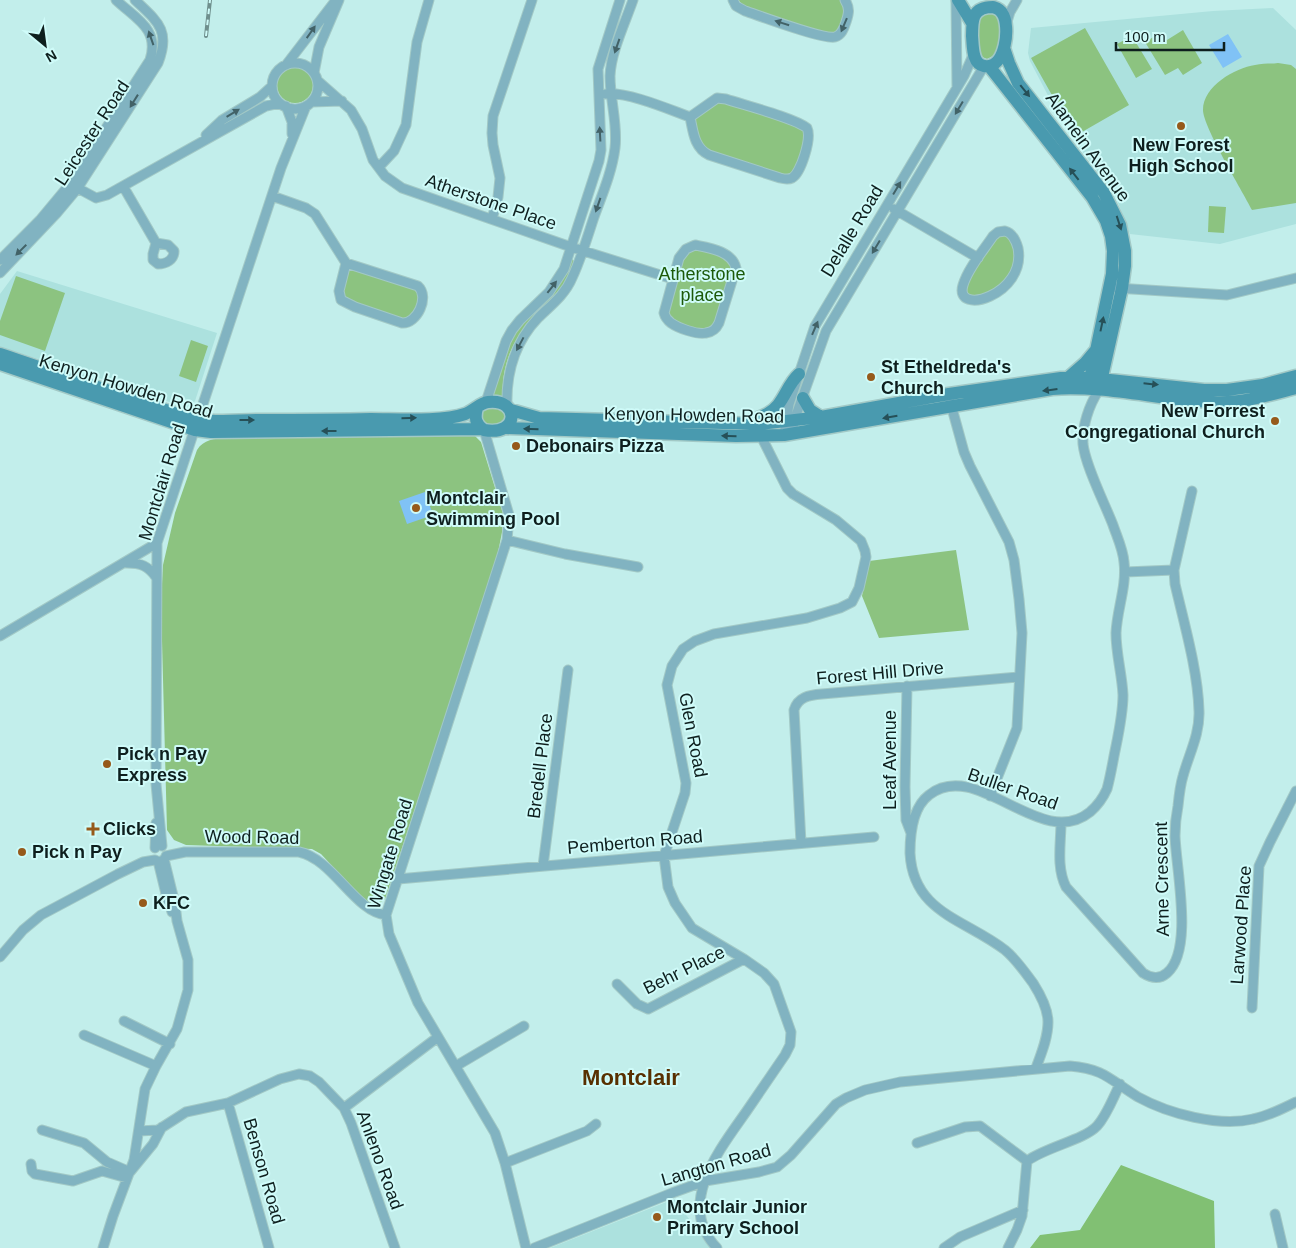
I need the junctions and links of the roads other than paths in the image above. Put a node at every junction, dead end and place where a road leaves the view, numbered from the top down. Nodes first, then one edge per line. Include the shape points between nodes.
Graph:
1 (116, 0) edge
2 (135, 0) edge
3 (337, 0) edge
4 (429, 0) edge
5 (532, 0) edge
6 (620, 0) edge
7 (633, 0) edge
8 (733, 0) edge
9 (845, 0) edge
10 (957, 0) edge
11 (1017, 0) edge
12 (982, 4) edge
13 (616, 12) junction
14 (628, 15) junction
15 (972, 23) junction
16 (1006, 27) junction
17 (1004, 48) junction
18 (974, 54) junction
19 (286, 65) junction
20 (987, 66) junction
21 (316, 76) junction
22 (272, 86) junction
23 (957, 87) junction
24 (598, 94) junction
25 (611, 94) junction
26 (342, 101) junction
27 (308, 104) junction
28 (283, 105) junction
29 (690, 117) junction
30 (292, 137) junction
31 (197, 144) junction
32 (379, 168) junction
33 (74, 186) junction
34 (123, 186) junction
35 (272, 196) junction
36 (887, 205) junction
37 (898, 211) junction
38 (492, 219) junction
39 (156, 243) dead end
40 (571, 247) junction
41 (582, 250) junction
42 (978, 258) junction
43 (0, 260) edge
44 (346, 263) junction
45 (0, 273) edge
46 (1296, 278) edge
47 (673, 279) junction
48 (1116, 288) junction
49 (1102, 352) junction
50 (0, 354) edge
51 (0, 364) edge
52 (798, 374) junction
53 (1296, 376) edge
54 (1069, 377) junction
55 (64, 381) junction
56 (1125, 381) junction
57 (1094, 388) junction
58 (1296, 388) edge
59 (803, 398) junction
60 (950, 400) junction
61 (481, 405) junction
62 (509, 408) junction
63 (821, 417) junction
64 (789, 421) junction
65 (440, 424) junction
66 (197, 425) junction
67 (761, 426) junction
68 (493, 429) junction
69 (788, 435) junction
70 (1192, 491) dead end
71 (507, 540) junction
72 (158, 543) junction
73 (125, 564) junction
74 (638, 567) dead end
75 (1174, 570) junction
76 (1125, 572) junction
77 (156, 577) junction
78 (0, 636) edge
79 (568, 670) dead end
80 (1019, 677) junction
81 (907, 686) junction
82 (1296, 791) edge
83 (990, 796) junction
84 (1061, 822) junction
85 (911, 834) junction
86 (874, 837) dead end
87 (801, 843) junction
88 (160, 854) junction
89 (664, 856) junction
90 (543, 866) junction
91 (398, 879) junction
92 (386, 915) junction
93 (0, 957) edge
94 (744, 959) junction
95 (617, 984) dead end
96 (1252, 1008) dead end
97 (124, 1021) dead end
98 (524, 1026) dead end
99 (84, 1036) dead end
100 (438, 1037) junction
101 (170, 1044) junction
102 (156, 1066) junction
103 (456, 1066) junction
104 (1036, 1068) junction
105 (1120, 1084) junction
106 (1296, 1102) edge
107 (228, 1103) junction
108 (344, 1108) junction
109 (596, 1124) dead end
110 (162, 1127) junction
111 (42, 1130) dead end
112 (139, 1131) junction
113 (917, 1143) dead end
114 (1027, 1161) junction
115 (505, 1163) junction
116 (31, 1164) dead end
117 (129, 1175) junction
118 (705, 1181) junction
119 (1023, 1210) junction
120 (1275, 1214) dead end
121 (103, 1248) edge
122 (269, 1248) edge
123 (395, 1248) edge
124 (526, 1248) edge
125 (534, 1248) edge
126 (717, 1248) edge
127 (944, 1248) edge
128 (1008, 1248) edge
129 (1283, 1248) edge

33 -> 1 street, Leicester Road via 150,60 153,49 153,41 145,26
2 -> 33 street, Leicester Road via 157,22 163,41 162,52
19 -> 3 street
3 - 21 street via 318,47
4 - 32 street via 417,42 406,125 394,151
5 - 38 street via 493,116 493,145 500,178
6 - 13 street
7 - 14 street
9 -> 8 street via 848,18 843,31 833,37 745,11
10 - 15 street
10 - 23 street
11 - 16 street
12 - 15 street
12 - 16 street via 1000,10
13 - 14 street
13 - 24 street via 600,62
14 -> 25 street via 611,64
15 - 18 street
16 - 17 street
17 - 20 street via 1000,58
17 -> 48 street, Alamein Avenue via 1018,83 1098,185 1116,215 1126,266
18 - 20 street, Alamein Avenue via 977,61
18 - 23 street, Delalle Road
19 - 21 street via 298,63 310,68
19 - 22 street via 276,73
20 -> 37 street, Delalle Road
48 -> 20 street, Alamein Avenue via 1111,236 1100,210
21 - 26 street, Atherstone Place
21 - 27 street via 317,92
22 - 28 street
31 -> 22 street via 222,120
36 -> 23 street, Delalle Road
24 - 25 street
40 -> 24 street via 600,161
25 - 29 street
25 -> 41 street via 615,134 613,160
26 - 27 street via 322,100
26 - 32 street, Atherstone Place via 358,119
27 - 28 street via 299,108
27 - 30 street, Montclair Road
28 - 30 street, Montclair Road via 292,122
28 - 31 street via 266,106
29 - 29 street via 710,101 722,98 801,124 809,131 809,139 798,172 792,178 784,179 704,153 696,140
30 - 35 street, Montclair Road
31 - 34 street
32 - 38 street, Atherstone Place via 402,188
33 - 34 street via 96,198
33 - 43 street, Leicester Road
33 -> 45 street, Leicester Road via 56,214
34 - 39 street
35 - 44 street via 316,214
35 - 66 street, Montclair Road
36 - 37 street
52 -> 36 street, Delalle Road via 815,326
37 - 42 street
37 -> 59 street, Delalle Road via 826,331
38 - 40 street, Atherstone Place
40 - 41 street, Atherstone Place
61 -> 40 street via 512,330 559,279
41 - 47 street, Atherstone Place
41 -> 62 street via 566,289 536,320 520,344 508,373
42 - 42 street via 998,232 1009,232 1015,238 1018,262 1009,282 994,294 969,301 963,296 963,284
44 - 44 street via 418,286 423,298 415,318 402,323 344,303 339,291
46 - 48 street via 1227,295
47 - 47 street via 682,252 690,246 702,246 732,259 736,270 714,330 701,334 666,319 664,309
48 - 49 street, Alamein Avenue
49 - 54 street
49 - 56 street
49 - 57 street, Alamein Avenue
50 - 55 street, Kenyon Howden Road
51 - 55 street, Kenyon Howden Road
52 - 64 street, Delalle Road
52 - 67 street
56 -> 53 street, Kenyon Howden Road via 1227,390
54 - 57 street, Kenyon Howden Road
54 - 60 street, Kenyon Howden Road
55 - 66 street, Kenyon Howden Road
56 - 57 street, Kenyon Howden Road
57 - 58 street, Kenyon Howden Road via 1214,402 1260,398
57 -> 60 street, Kenyon Howden Road
57 - 76 street, Buller Road via 1084,451 1120,545
59 - 63 street via 810,410
59 - 64 street, Delalle Road
60 - 63 street, Kenyon Howden Road
60 -> 69 street, Kenyon Howden Road
60 - 80 street via 970,466 1006,536 1014,560 1022,633
61 - 62 street via 500,402
61 - 65 street, Kenyon Howden Road
61 - 68 street via 475,418 479,426
62 - 67 street, Kenyon Howden Road via 539,418
62 - 68 street via 511,421
63 - 64 street, Kenyon Howden Road
64 - 67 street, Kenyon Howden Road
64 - 69 street, Delalle Road
65 - 66 street, Kenyon Howden Road via 211,432
65 - 68 street, Kenyon Howden Road
66 - 72 street, Montclair Road
67 -> 68 street, Kenyon Howden Road
67 - 69 street, Kenyon Howden Road
67 - 89 street, Glen Road via 789,491 836,520 860,540 865,550 864,566 856,596 848,604 807,618 714,634 688,645 677,656 667,685 686,788
68 - 71 street, Wingate Road via 492,453 509,515
70 - 75 street, Arne Crescent
71 - 74 street
71 - 91 street, Wingate Road
72 - 73 street
72 - 77 street, Montclair Road
73 - 77 street via 138,563
73 - 78 street
75 - 76 street
75 - 84 street, Arne Crescent via 1200,712 1196,740 1183,776 1175,836 1182,922 1180,944 1174,964 1163,976 1149,977 1143,973 1066,886 1060,864
76 - 84 street, Buller Road via 1116,634 1122,708 1110,778 1104,796 1092,810 1076,820
77 - 88 street, Montclair Road
79 - 90 street, Bredell Place
80 - 81 street, Forest Hill Drive
80 - 83 street via 1017,728
81 - 85 street, Leaf Avenue via 904,787 906,820
81 - 87 street, Forest Hill Drive via 812,695 796,704
82 - 96 street, Larwood Place via 1260,866
83 - 84 street, Buller Road via 1030,814
83 - 85 street, Buller Road via 962,786 932,792 919,807
85 - 104 street, Buller Road via 912,870 924,895 945,914 1004,949 1019,964 1041,996 1048,1030
86 - 87 street, Pemberton Road
87 - 89 street, Pemberton Road
88 - 92 street, Wood Road via 308,854 368,908
88 - 93 street, Wood Road via 41,915
88 - 101 street, Montclair Road via 175,904 189,974 188,990
89 - 90 street, Pemberton Road
89 - 94 street, Glen Road via 668,887 689,924
90 - 91 street, Pemberton Road
91 - 92 street, Wingate Road
92 - 100 street, Wingate Road via 389,934 414,993
94 - 95 street, Behr Place via 648,1009 637,1004
94 - 118 street, Glen Road via 774,984 791,1038 785,1055 720,1150
97 - 101 street
98 - 103 street
99 - 102 street
100 - 103 street, Wingate Road
100 - 108 street
101 - 102 street, Montclair Road
102 - 112 street, Montclair Road via 146,1089
103 - 115 street, Wingate Road via 493,1126
104 - 105 street, Langton Road via 1086,1068
104 - 118 street, Langton Road via 900,1082 865,1090 836,1104 777,1167
105 - 106 street, Langton Road via 1159,1107 1216,1121 1252,1119
105 - 114 street via 1094,1129
107 - 108 street, Anleno Road via 280,1079 299,1074 319,1082
107 - 110 street, Anleno Road via 186,1112
107 - 122 street, Benson Road
108 - 123 street, Anleno Road
109 - 115 street
110 - 112 street, Anleno Road via 155,1131
110 - 117 street, Anleno Road
111 - 117 street via 84,1143
112 - 117 street, Montclair Road
113 - 114 street via 965,1127 980,1126
114 - 119 street
115 - 124 street, Wingate Road
116 - 117 street via 35,1174 74,1181 102,1171
117 - 121 street, Montclair Road
118 - 125 street, Langton Road
118 - 126 street, Glen Road via 700,1215 708,1236
119 - 127 street via 960,1237
119 - 128 street
120 - 129 street

